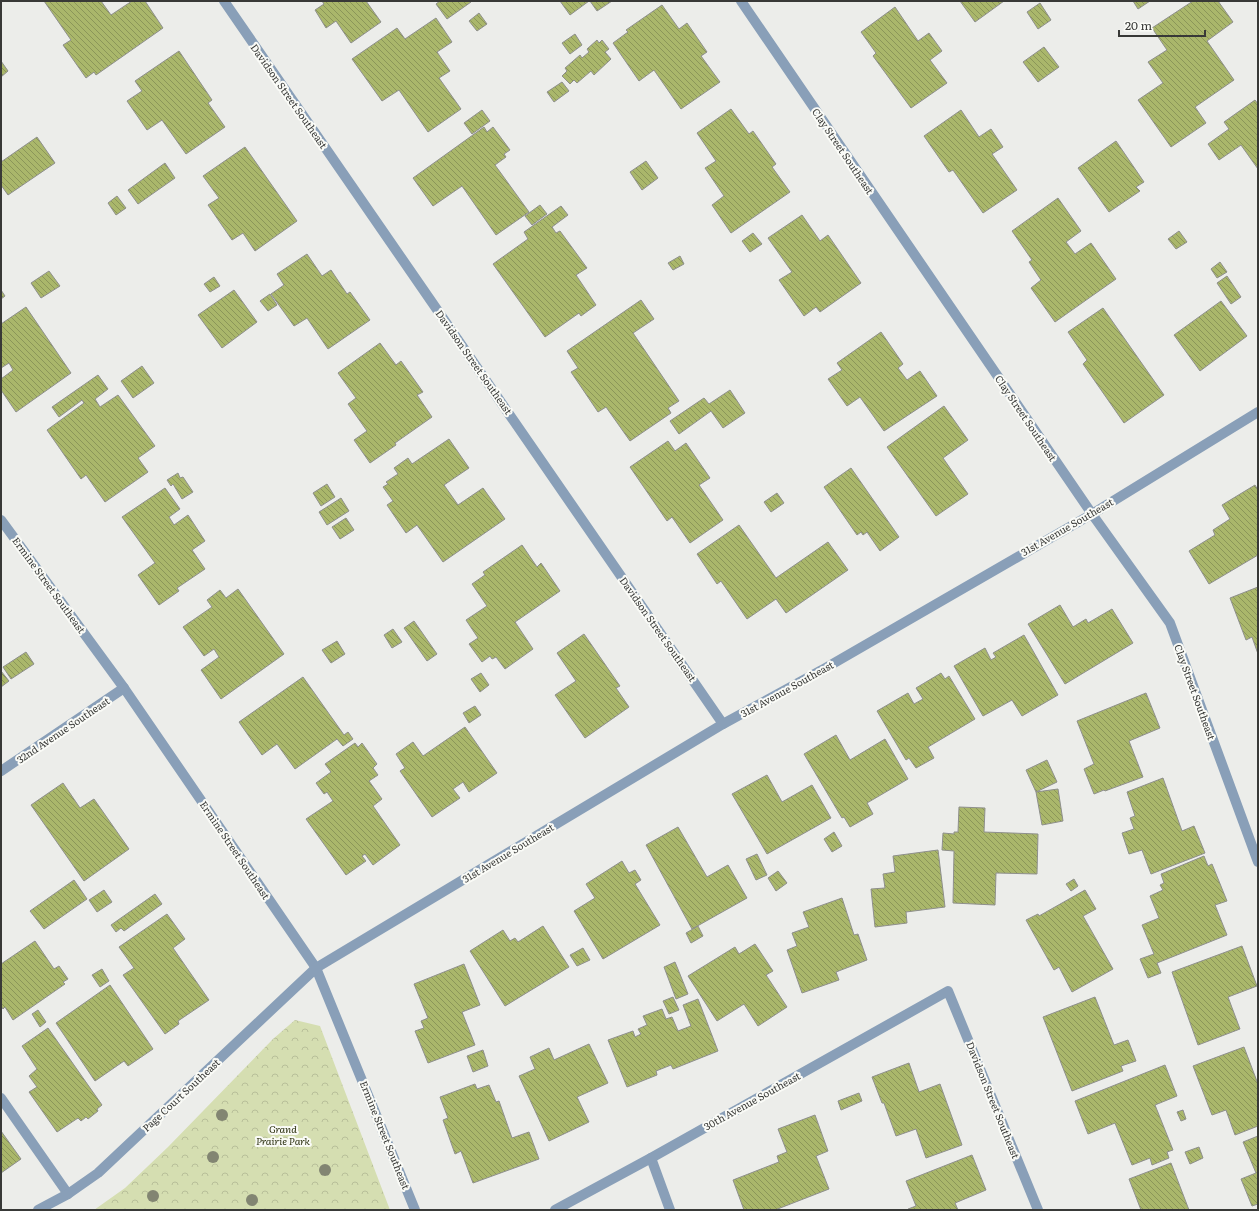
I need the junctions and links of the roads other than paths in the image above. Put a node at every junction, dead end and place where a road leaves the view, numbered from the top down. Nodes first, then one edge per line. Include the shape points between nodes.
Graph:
1 (224, 1) edge
2 (741, 1) edge
3 (1258, 412) edge
4 (1092, 514) junction
5 (1, 520) edge
6 (124, 688) junction
7 (724, 724) junction
8 (1, 771) edge
9 (1258, 862) edge
10 (316, 968) junction
11 (948, 991) joint
12 (1, 1098) edge
13 (651, 1158) junction
14 (68, 1194) junction
15 (38, 1210) edge
16 (415, 1210) edge
17 (555, 1210) edge
18 (670, 1210) edge
19 (1038, 1210) edge

1 - 7 street, Davidson Street Southeast
2 - 4 street, Clay Street Southeast
3 - 4 street, 31st Avenue Southeast
4 - 7 street, 31st Avenue Southeast
4 - 9 street, Clay Street Southeast via 1170,623
5 - 6 street, Ermine Street Southeast
6 - 8 street, 32nd Avenue Southeast
6 - 10 street, Ermine Street Southeast
7 - 10 street, 31st Avenue Southeast
10 - 14 street, Page Court Southeast via 98,1173
10 - 16 street, Ermine Street Southeast
11 - 13 street, 30th Avenue Southeast
11 - 19 street, Davidson Street Southeast
12 - 14 street
13 - 17 street, 30th Avenue Southeast
13 - 18 street
14 - 15 street, Page Court Southeast

